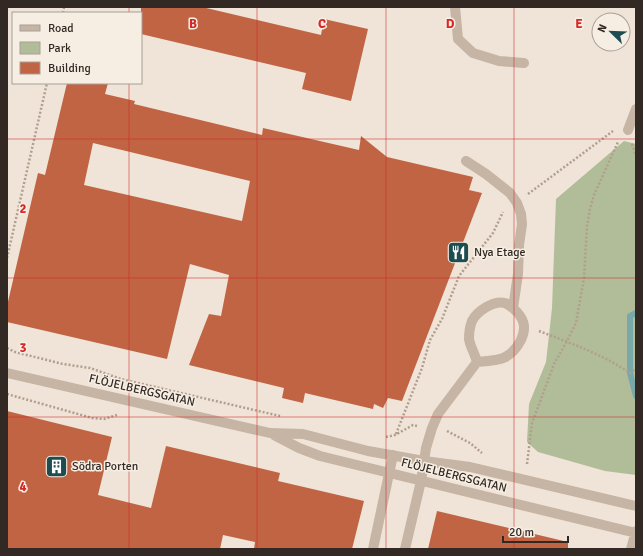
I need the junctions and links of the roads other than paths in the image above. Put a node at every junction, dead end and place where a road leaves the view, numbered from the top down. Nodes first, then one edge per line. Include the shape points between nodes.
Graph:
1 (455, 7) edge
2 (524, 63) dead end
3 (636, 109) edge
4 (628, 130) road end
5 (466, 161) dead end
6 (513, 308) junction
7 (477, 362) junction
8 (7, 373) edge
9 (270, 433) junction
10 (393, 455) junction
11 (424, 461) junction
12 (390, 473) junction
13 (421, 481) junction
14 (636, 506) edge
15 (636, 533) edge
16 (373, 549) edge
17 (405, 549) edge
18 (631, 549) edge

1 - 2 street via 458,39 473,53 499,62
3 - 4 street
5 - 6 street via 510,193 517,202 521,214 518,274
6 - 7 street via 524,324 521,339 515,350 506,357
6 - 7 street via 505,303 493,304 473,319 469,340
7 - 11 street via 438,414
8 - 9 street, FLÖJELBERGSGATAN
9 - 10 street, FLÖJELBERGSGATAN via 303,434
9 - 12 street, FLÖJELBERGSGATAN via 320,456
10 - 11 street, FLÖJELBERGSGATAN
10 - 12 street
11 - 13 street
11 - 14 street, FLÖJELBERGSGATAN via 470,467
12 - 13 street, FLÖJELBERGSGATAN
12 - 16 street
13 - 15 street, FLÖJELBERGSGATAN
13 - 17 street
15 - 18 street

